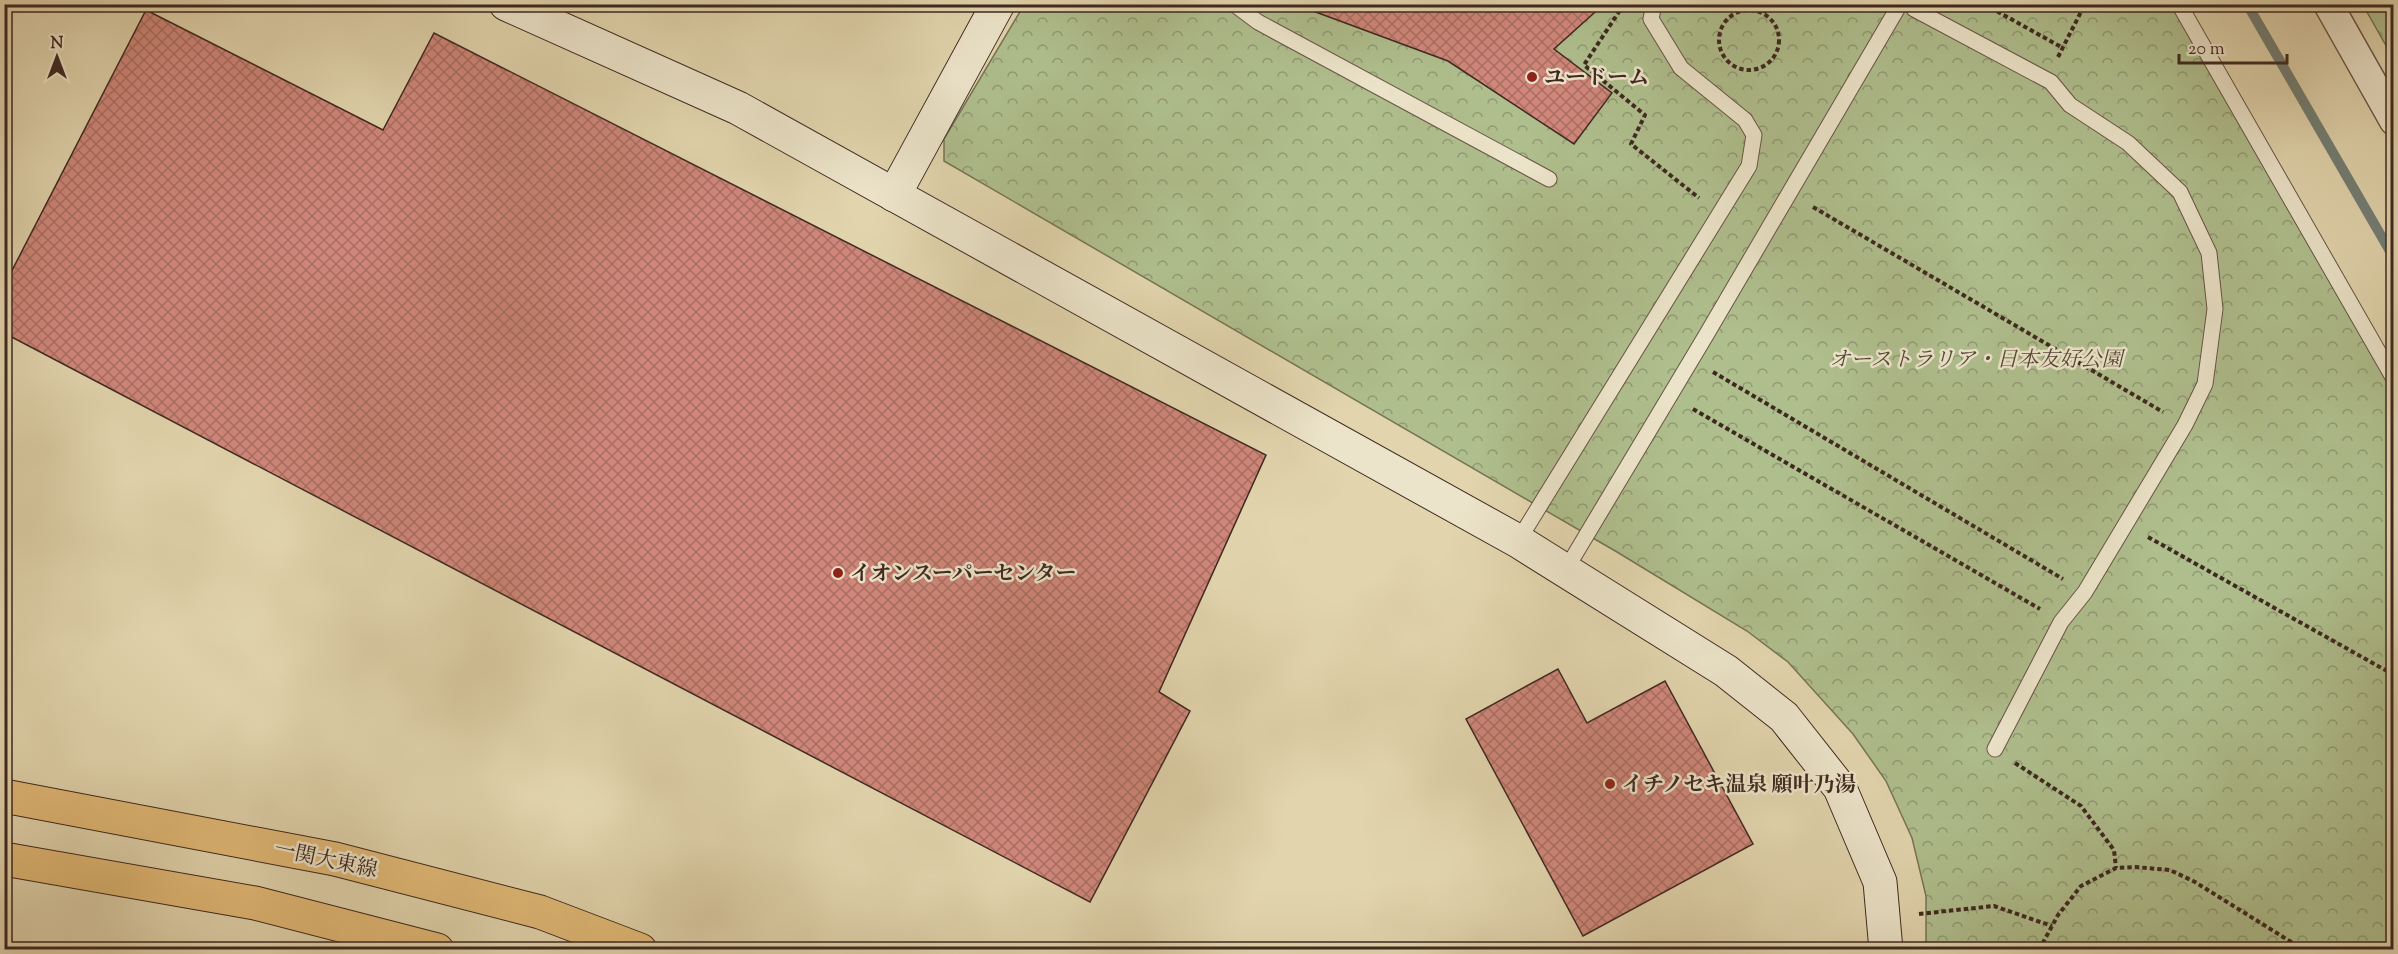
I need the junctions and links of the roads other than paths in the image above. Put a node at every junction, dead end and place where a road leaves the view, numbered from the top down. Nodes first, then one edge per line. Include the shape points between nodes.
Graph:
1 (506, 4) edge
2 (998, 4) edge
3 (1234, 4) edge
4 (1654, 4) edge
5 (1900, 4) edge
6 (1916, 4) edge
7 (2179, 4) edge
8 (2328, 4) edge
9 (2394, 121) edge
10 (1549, 179) dead end
11 (894, 195) junction
12 (2394, 379) edge
13 (1518, 541) junction
14 (1565, 571) junction
15 (1995, 749) road end
16 (4, 796) edge
17 (4, 859) edge
18 (437, 950) edge
19 (640, 950) edge
20 (1886, 950) edge

1 - 11 street via 738,108
2 - 11 street
3 - 10 lane via 1258,22
4 - 13 lane via 1651,19 1681,69 1745,120 1754,135 1749,166
5 - 14 lane
6 - 15 lane via 1914,9 2051,82 2070,105 2127,143 2180,192 2209,253 2215,309 2205,384 2085,592 2061,622
7 - 12 lane
8 - 9 street
11 - 13 street
13 - 14 street
14 - 20 street via 1726,671 1784,717 1840,788 1863,838 1880,882
16 - 19 main road, 一関大東線 via 335,859 540,912
17 - 18 main road via 255,903

